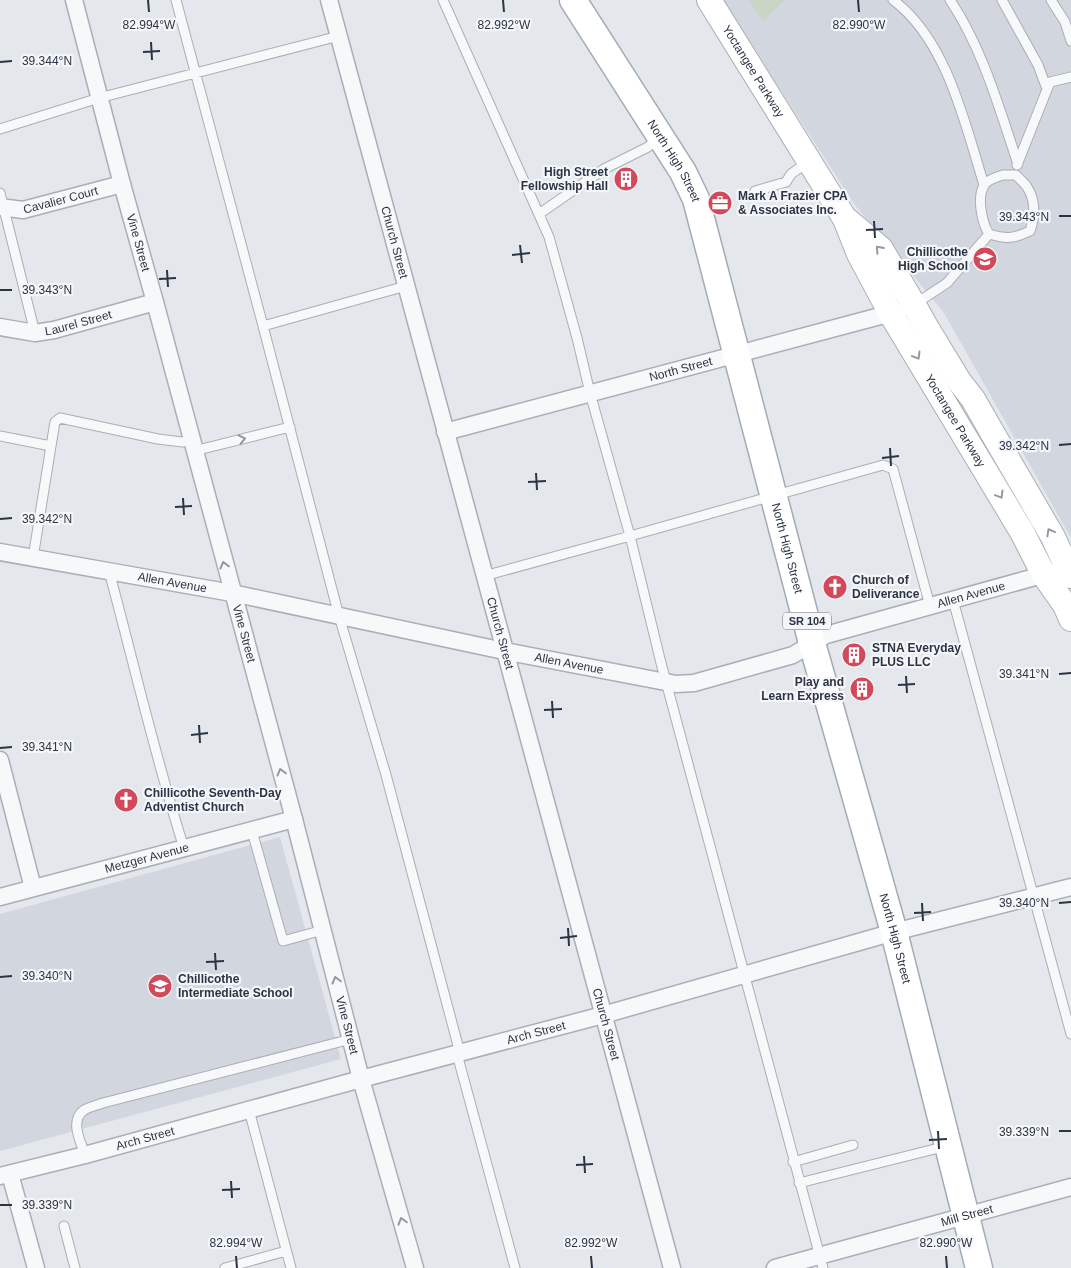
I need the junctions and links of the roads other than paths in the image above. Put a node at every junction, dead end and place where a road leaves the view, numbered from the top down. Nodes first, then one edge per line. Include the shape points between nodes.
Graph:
1 (74, 0) edge
2 (176, 0) edge
3 (329, 0) edge
4 (443, 0) edge
5 (573, 0) edge
6 (709, 0) edge
7 (893, 0) edge
8 (950, 0) edge
9 (1002, 0) edge
10 (1051, 0) edge
11 (339, 36) junction
12 (1071, 41) edge
13 (196, 74) junction
14 (1071, 77) edge
15 (1047, 89) junction
16 (99, 98) junction
17 (0, 128) edge
18 (660, 136) junction
19 (809, 162) junction
20 (1018, 164) junction
21 (1016, 175) junction
22 (122, 184) junction
23 (984, 184) junction
24 (755, 190) dead end
25 (1, 202) edge
26 (539, 214) junction
27 (845, 218) junction
28 (989, 234) junction
29 (406, 286) junction
30 (155, 302) junction
31 (914, 304) junction
32 (891, 314) junction
33 (263, 326) junction
34 (0, 327) edge
35 (35, 333) junction
36 (737, 353) junction
37 (590, 393) junction
38 (290, 427) junction
39 (445, 432) junction
40 (0, 436) edge
41 (193, 445) junction
42 (51, 446) junction
43 (774, 497) junction
44 (630, 536) junction
45 (0, 552) edge
46 (33, 558) junction
47 (109, 571) junction
48 (1069, 572) edge
49 (1044, 575) junction
50 (484, 576) junction
51 (232, 593) junction
52 (953, 600) junction
53 (930, 606) junction
54 (339, 616) junction
55 (1071, 619) edge
56 (812, 643) junction
57 (504, 651) junction
58 (667, 684) junction
59 (0, 760) edge
60 (294, 819) junction
61 (252, 830) junction
62 (184, 848) junction
63 (33, 888) junction
64 (1071, 888) edge
65 (0, 897) edge
66 (1034, 897) junction
67 (323, 930) junction
68 (894, 932) junction
69 (744, 974) junction
70 (603, 1016) junction
71 (1071, 1034) edge
72 (351, 1039) junction
73 (458, 1053) junction
74 (361, 1079) junction
75 (249, 1110) junction
76 (853, 1145) dead end
77 (948, 1146) junction
78 (85, 1155) junction
79 (793, 1162) junction
80 (5, 1175) edge
81 (799, 1183) junction
82 (1071, 1187) edge
83 (965, 1215) junction
84 (64, 1226) dead end
85 (286, 1252) junction
86 (815, 1263) edge
87 (36, 1268) edge
88 (75, 1268) edge
89 (226, 1268) edge
90 (291, 1268) edge
91 (415, 1268) edge
92 (515, 1268) edge
93 (672, 1268) edge
94 (775, 1268) edge
95 (979, 1268) edge

1 - 16 street, Vine Street
2 - 13 lane
3 - 11 street, Church Street
4 - 26 lane
5 - 18 main road, North High Street / SR 104
6 - 19 street, Yoctangee Parkway
7 - 23 lane via 902,6 932,43 954,90
8 - 20 lane via 962,18 993,87
9 - 15 lane via 1038,65
10 - 12 lane via 1065,22
11 - 13 lane
11 - 29 street, Church Street
13 - 16 lane
13 - 33 lane
14 - 15 lane via 1050,82
15 - 20 lane
16 - 17 lane
16 - 22 street, Vine Street
18 - 26 lane via 648,147 604,169
18 - 36 main road, North High Street / SR 104 via 696,199
19 - 24 lane via 791,174 786,182
19 - 27 street, Yoctangee Parkway
20 - 21 lane
21 - 23 lane via 1003,175
21 - 28 lane via 1028,188 1033,206 1034,221 1030,231 1017,238
22 - 25 street, Cavalier Court via 23,210
22 - 30 street, Vine Street
23 - 28 lane via 981,202 983,224
25 - 35 lane
26 - 37 lane via 549,237 578,338
31 -> 27 street, Yoctangee Parkway via 881,249
27 - 32 street, Yoctangee Parkway via 859,254
28 - 31 lane via 947,284
29 - 33 lane
29 - 39 street, Church Street
30 - 35 street, Laurel Street
30 - 41 street, Vine Street
31 - 32 street, North Street
48 -> 31 street, Yoctangee Parkway via 1053,538 973,399 924,325
32 - 36 street, North Street
32 -> 49 street, Yoctangee Parkway via 1022,532
33 - 38 lane
34 - 35 street, Laurel Street
36 - 37 street, North Street
36 - 43 main road, North High Street / SR 104
37 - 39 street, North Street
37 - 44 lane
41 -> 38 lane
38 - 54 lane
39 - 50 street, Church Street
40 - 42 lane
41 - 42 lane via 60,418 55,422
51 -> 41 street, Vine Street
42 - 46 lane
43 - 44 lane
43 - 53 lane via 883,465 893,469
43 - 56 main road, North High Street / SR 104
44 - 50 lane
44 - 58 lane
45 - 46 street, Allen Avenue
46 - 47 street, Allen Avenue
47 - 51 street, Allen Avenue
47 - 62 lane via 143,709
48 - 49 street, Allen Avenue
49 - 52 street, Allen Avenue
49 - 55 street, Yoctangee Parkway
50 - 57 street, Church Street
51 - 54 street, Allen Avenue
60 -> 51 street, Vine Street
52 - 53 street, Allen Avenue
52 - 66 lane
53 - 56 street, Allen Avenue via 826,635
54 - 57 street, Allen Avenue
54 - 73 lane via 386,775
56 - 58 street, Allen Avenue via 793,655 730,673 694,683
56 - 68 main road, North High Street / SR 104
57 - 58 street, Allen Avenue
57 - 70 street, Church Street
58 - 69 lane
59 - 63 street
60 - 61 street, Metzger Avenue
60 - 67 street, Vine Street
61 - 62 street, Metzger Avenue
61 - 67 lane via 283,941
62 - 63 street, Metzger Avenue
63 - 65 street, Metzger Avenue
64 - 66 street, Arch Street
66 - 68 street, Arch Street
66 - 71 lane
72 -> 67 street, Vine Street
68 - 69 street, Arch Street
68 - 77 main road, North High Street / SR 104
69 - 70 street, Arch Street
69 - 79 lane
70 - 73 street, Arch Street
70 - 93 street, Church Street
72 - 74 street, Vine Street
72 - 78 lane via 84,1110 76,1128
73 - 74 street, Arch Street
73 - 92 lane
74 - 75 street, Arch Street
91 -> 74 street, Vine Street
75 - 78 street, Arch Street
75 - 85 lane
76 - 79 lane
77 - 81 lane
77 - 83 main road, North High Street / SR 104
78 - 80 street, Arch Street
79 - 81 lane
80 - 87 street
81 - 86 lane
82 - 83 street, Mill Street
83 - 86 street, Mill Street
83 - 95 main road, North High Street / SR 104
84 - 88 lane
85 - 89 lane
85 - 90 lane
86 - 94 street, Mill Street

